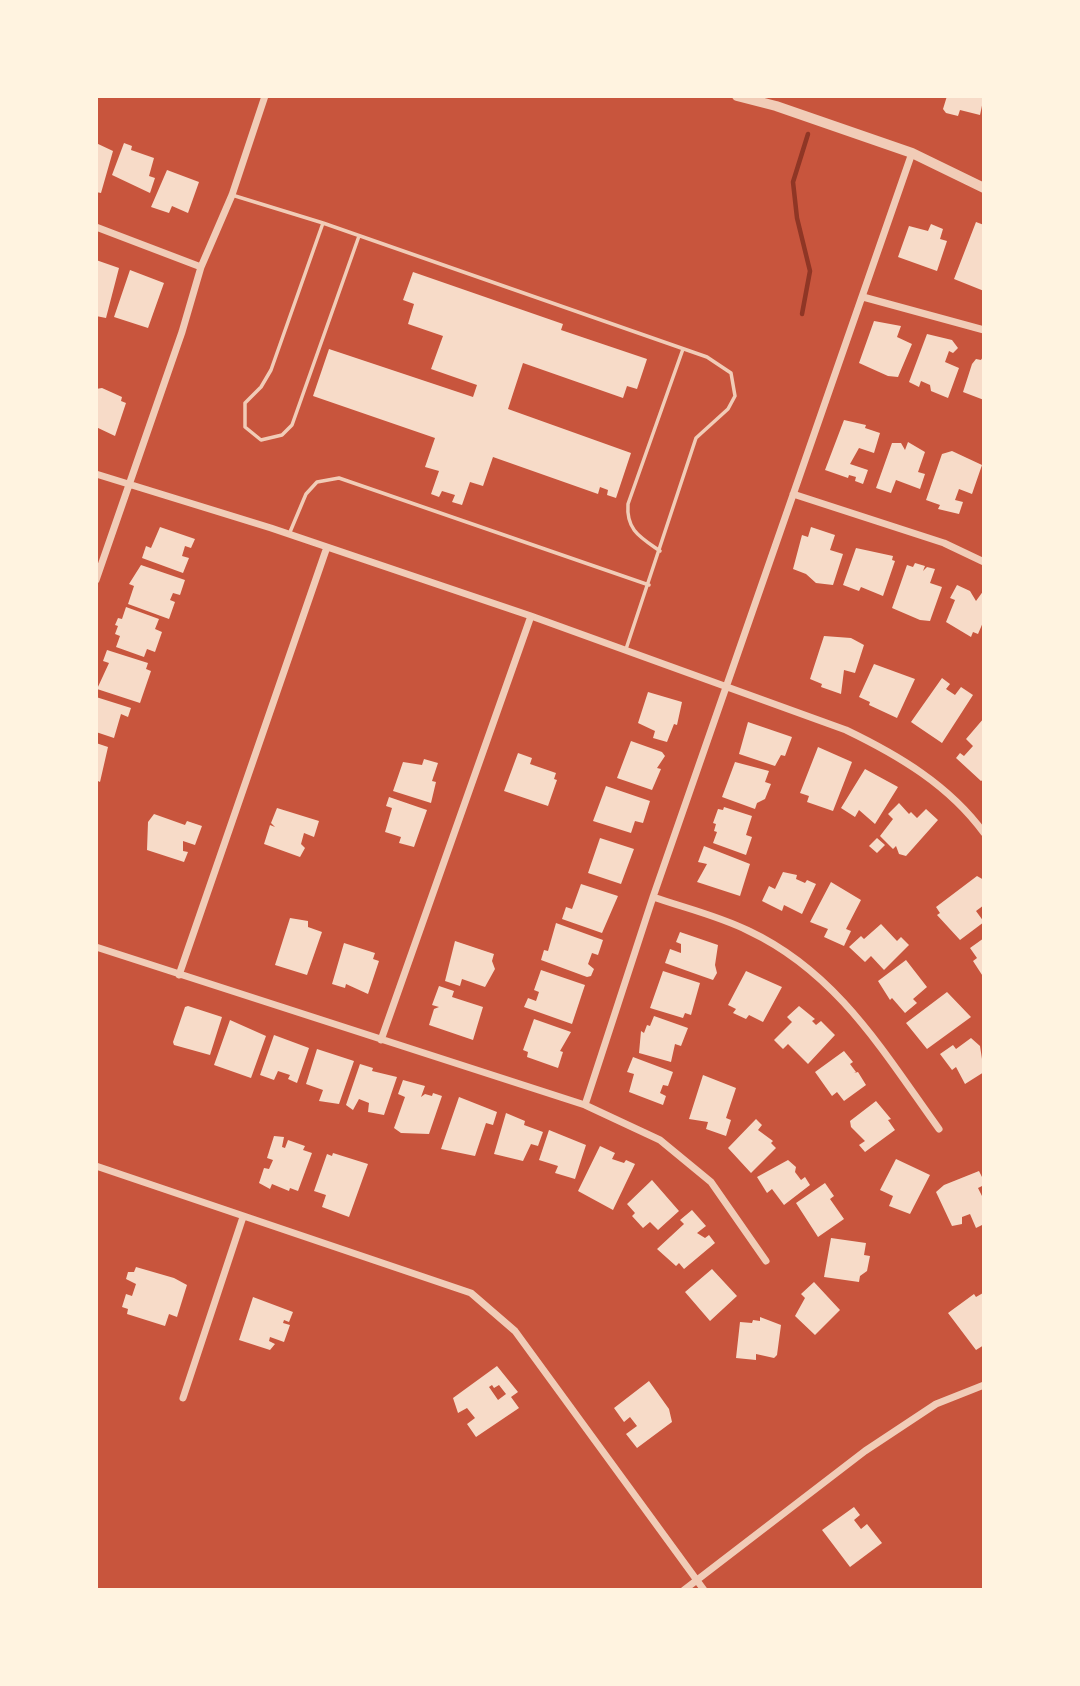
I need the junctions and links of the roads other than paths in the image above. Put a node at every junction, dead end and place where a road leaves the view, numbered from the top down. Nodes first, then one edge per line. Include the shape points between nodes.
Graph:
1 (265, 96) edge
2 (737, 96) edge
3 (759, 96) edge
4 (776, 106) junction
5 (912, 153) junction
6 (984, 188) edge
7 (232, 195) junction
8 (323, 223) junction
9 (96, 228) edge
10 (359, 236) junction
11 (201, 267) junction
12 (863, 297) junction
13 (984, 330) edge
14 (683, 349) junction
15 (96, 474) edge
16 (131, 482) junction
17 (793, 494) junction
18 (289, 534) junction
19 (327, 547) junction
20 (660, 551) junction
21 (984, 562) edge
22 (96, 580) edge
23 (649, 585) junction
24 (531, 617) junction
25 (626, 649) junction
26 (727, 685) junction
27 (984, 832) edge
28 (653, 897) junction
29 (96, 947) edge
30 (179, 975) junction
31 (380, 1040) junction
32 (584, 1105) junction
33 (939, 1129) dead end
34 (96, 1166) edge
35 (243, 1217) junction
36 (766, 1261) dead end
37 (984, 1385) edge
38 (183, 1398) dead end
39 (696, 1580) junction
40 (684, 1590) edge
41 (704, 1590) edge

1 - 7 street
2 - 4 street
3 - 4 street
4 - 5 street
5 - 6 street
5 - 12 street
7 - 8 lane
7 - 11 street
8 - 10 lane
8 - 10 lane via 271,370 245,403 245,427 261,440 282,435 292,425
9 - 11 street
10 - 14 lane
11 - 16 street
12 - 13 street
12 - 17 street
14 - 20 lane via 628,504 632,531
14 - 20 lane via 720,363 731,373 735,396 696,438
15 - 16 street
16 - 18 street
16 - 22 street
17 - 21 street via 944,544
17 - 26 street
18 - 19 street
18 - 23 lane via 306,494 317,482 339,478
19 - 24 street
19 - 30 street
20 - 23 lane
23 - 25 lane
24 - 25 street
24 - 31 street
25 - 26 street
26 - 27 street via 891,752 938,784
26 - 28 street
28 - 32 street
28 - 33 street via 749,931 834,989
29 - 30 street
30 - 31 street
31 - 32 street
32 - 36 street via 660,1140 711,1182
34 - 35 street
35 - 38 street
35 - 39 street via 471,1293 516,1331
37 - 39 street via 936,1404 875,1444
39 - 40 street
39 - 41 street

